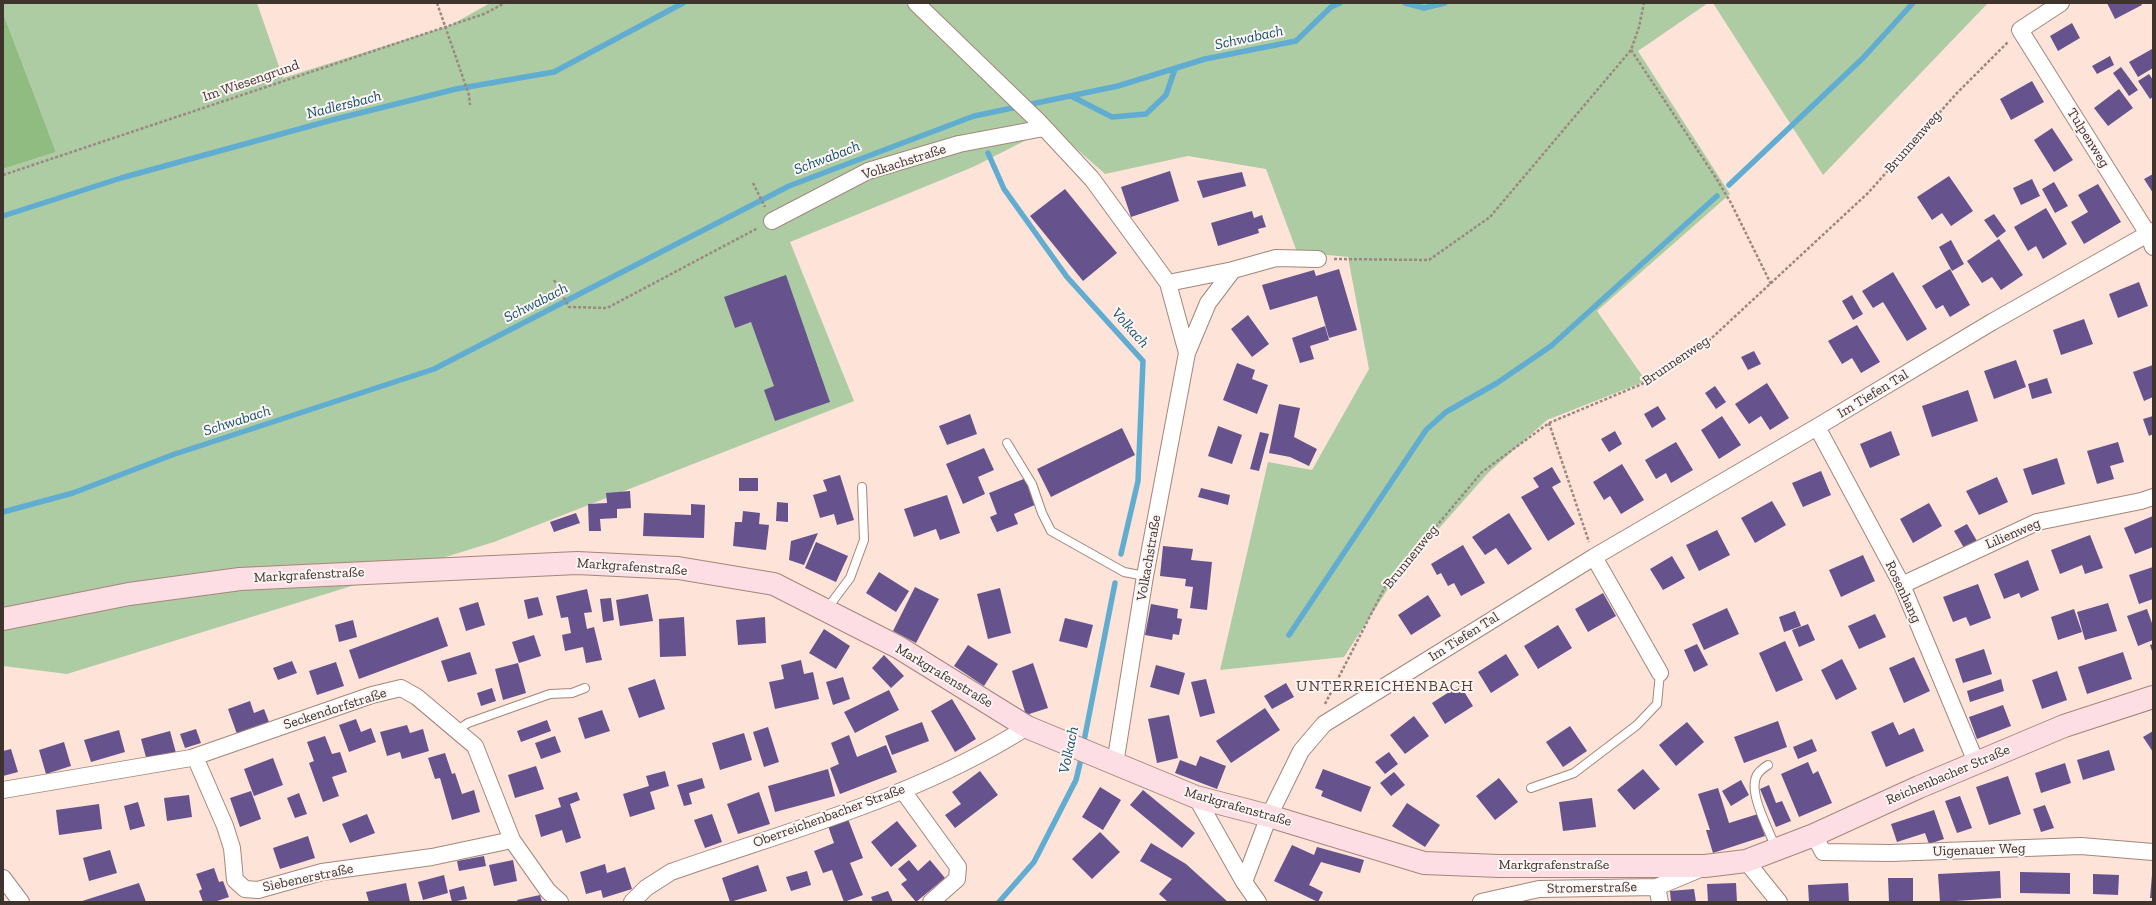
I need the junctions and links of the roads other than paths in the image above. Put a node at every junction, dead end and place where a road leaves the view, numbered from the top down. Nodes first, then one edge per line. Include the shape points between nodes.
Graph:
1 (916, 3) edge
2 (2061, 3) edge
3 (1041, 125) junction
4 (768, 215) road end
5 (2151, 237) edge
6 (1318, 259) road end
7 (1233, 270) junction
8 (1168, 283) junction
9 (1187, 353) junction
10 (1818, 427) junction
11 (1007, 443) dead end
12 (862, 487) dead end
13 (2153, 496) edge
14 (1594, 557) junction
15 (1145, 576) junction
16 (1902, 585) junction
17 (826, 610) junction
18 (3, 619) edge
19 (1660, 673) joint
20 (586, 688) dead end
21 (2153, 697) edge
22 (1027, 727) junction
23 (456, 731) junction
24 (195, 757) junction
25 (1110, 762) junction
26 (1976, 762) junction
27 (1768, 765) dead end
28 (1531, 788) dead end
29 (3, 790) edge
30 (903, 791) junction
31 (1196, 797) junction
32 (1269, 816) junction
33 (1814, 835) junction
34 (512, 840) junction
35 (1776, 849) junction
36 (2153, 852) edge
37 (1746, 861) junction
38 (1705, 866) junction
39 (3, 878) edge
40 (1244, 882) junction
41 (1658, 894) edge
42 (1516, 898) edge
43 (21, 902) edge
44 (560, 902) edge
45 (632, 902) edge
46 (931, 902) edge
47 (1258, 902) edge
48 (1481, 902) edge
49 (1779, 902) edge

1 - 3 street, Volkachstraße
2 - 5 street, Tulpenweg via 2020,30
3 - 4 street, Volkachstraße via 959,144 868,171
3 - 8 street, Volkachstraße via 1092,179
5 - 10 street, Im Tiefen Tal via 1992,322
6 - 7 street via 1276,258
7 - 8 street
7 - 9 street, Volkachstraße via 1208,303
8 - 9 street, Volkachstraße
9 - 15 street, Volkachstraße
10 - 14 street, Im Tiefen Tal
10 - 16 street, Rosenhang
11 - 15 lane via 1032,484 1051,531 1124,572
12 - 17 lane via 864,540 850,578
13 - 16 street, Lilienweg via 2141,501 2037,522
14 - 19 street
14 - 32 street, Im Tiefen Tal via 1324,724 1301,751
15 - 25 street, Volkachstraße
16 - 26 street, Rosenhang
17 - 18 main road, Markgrafenstraße via 774,584 678,568 577,563 240,579 129,594
17 - 22 main road, Markgrafenstraße via 898,647
19 - 28 lane via 1657,704 1637,724 1574,773
20 - 23 lane via 572,693 550,694 468,723
21 - 26 main road, Reichenbacher Straße via 2064,726
22 - 25 main road, Markgrafenstraße
22 - 30 street, Oberreichenbacher Straße via 1003,742
23 - 24 street, Seckendorfstraße via 417,697 401,688 372,695
23 - 34 street, Seckendorfstraße via 475,746
24 - 29 street, Seckendorfstraße
24 - 34 street, Siebenerstraße via 225,826 232,848 236,880 245,889 258,890 322,872 432,857
25 - 31 main road, Markgrafenstraße
26 - 33 main road, Reichenbacher Straße
27 - 35 lane via 1759,771 1755,781 1755,793
30 - 45 street, Oberreichenbacher Straße via 671,872 646,888
30 - 46 street via 958,867 957,879
31 - 32 main road, Markgrafenstraße
31 - 40 street
32 - 38 main road, Markgrafenstraße via 1424,862 1499,866
32 - 40 street, Im Tiefen Tal
33 - 35 main road, Reichenbacher Straße
33 - 36 street, Uigenauer Weg via 1823,852 1890,853 2081,846
34 - 44 street, Seckendorfstraße via 548,891
35 - 37 main road, Reichenbacher Straße
37 - 38 main road, Markgrafenstraße
37 - 49 street
38 - 41 street, Stromerstraße
39 - 43 street
40 - 47 street
41 - 42 street, Stromerstraße via 1539,889
42 - 48 street, Stromerstraße

